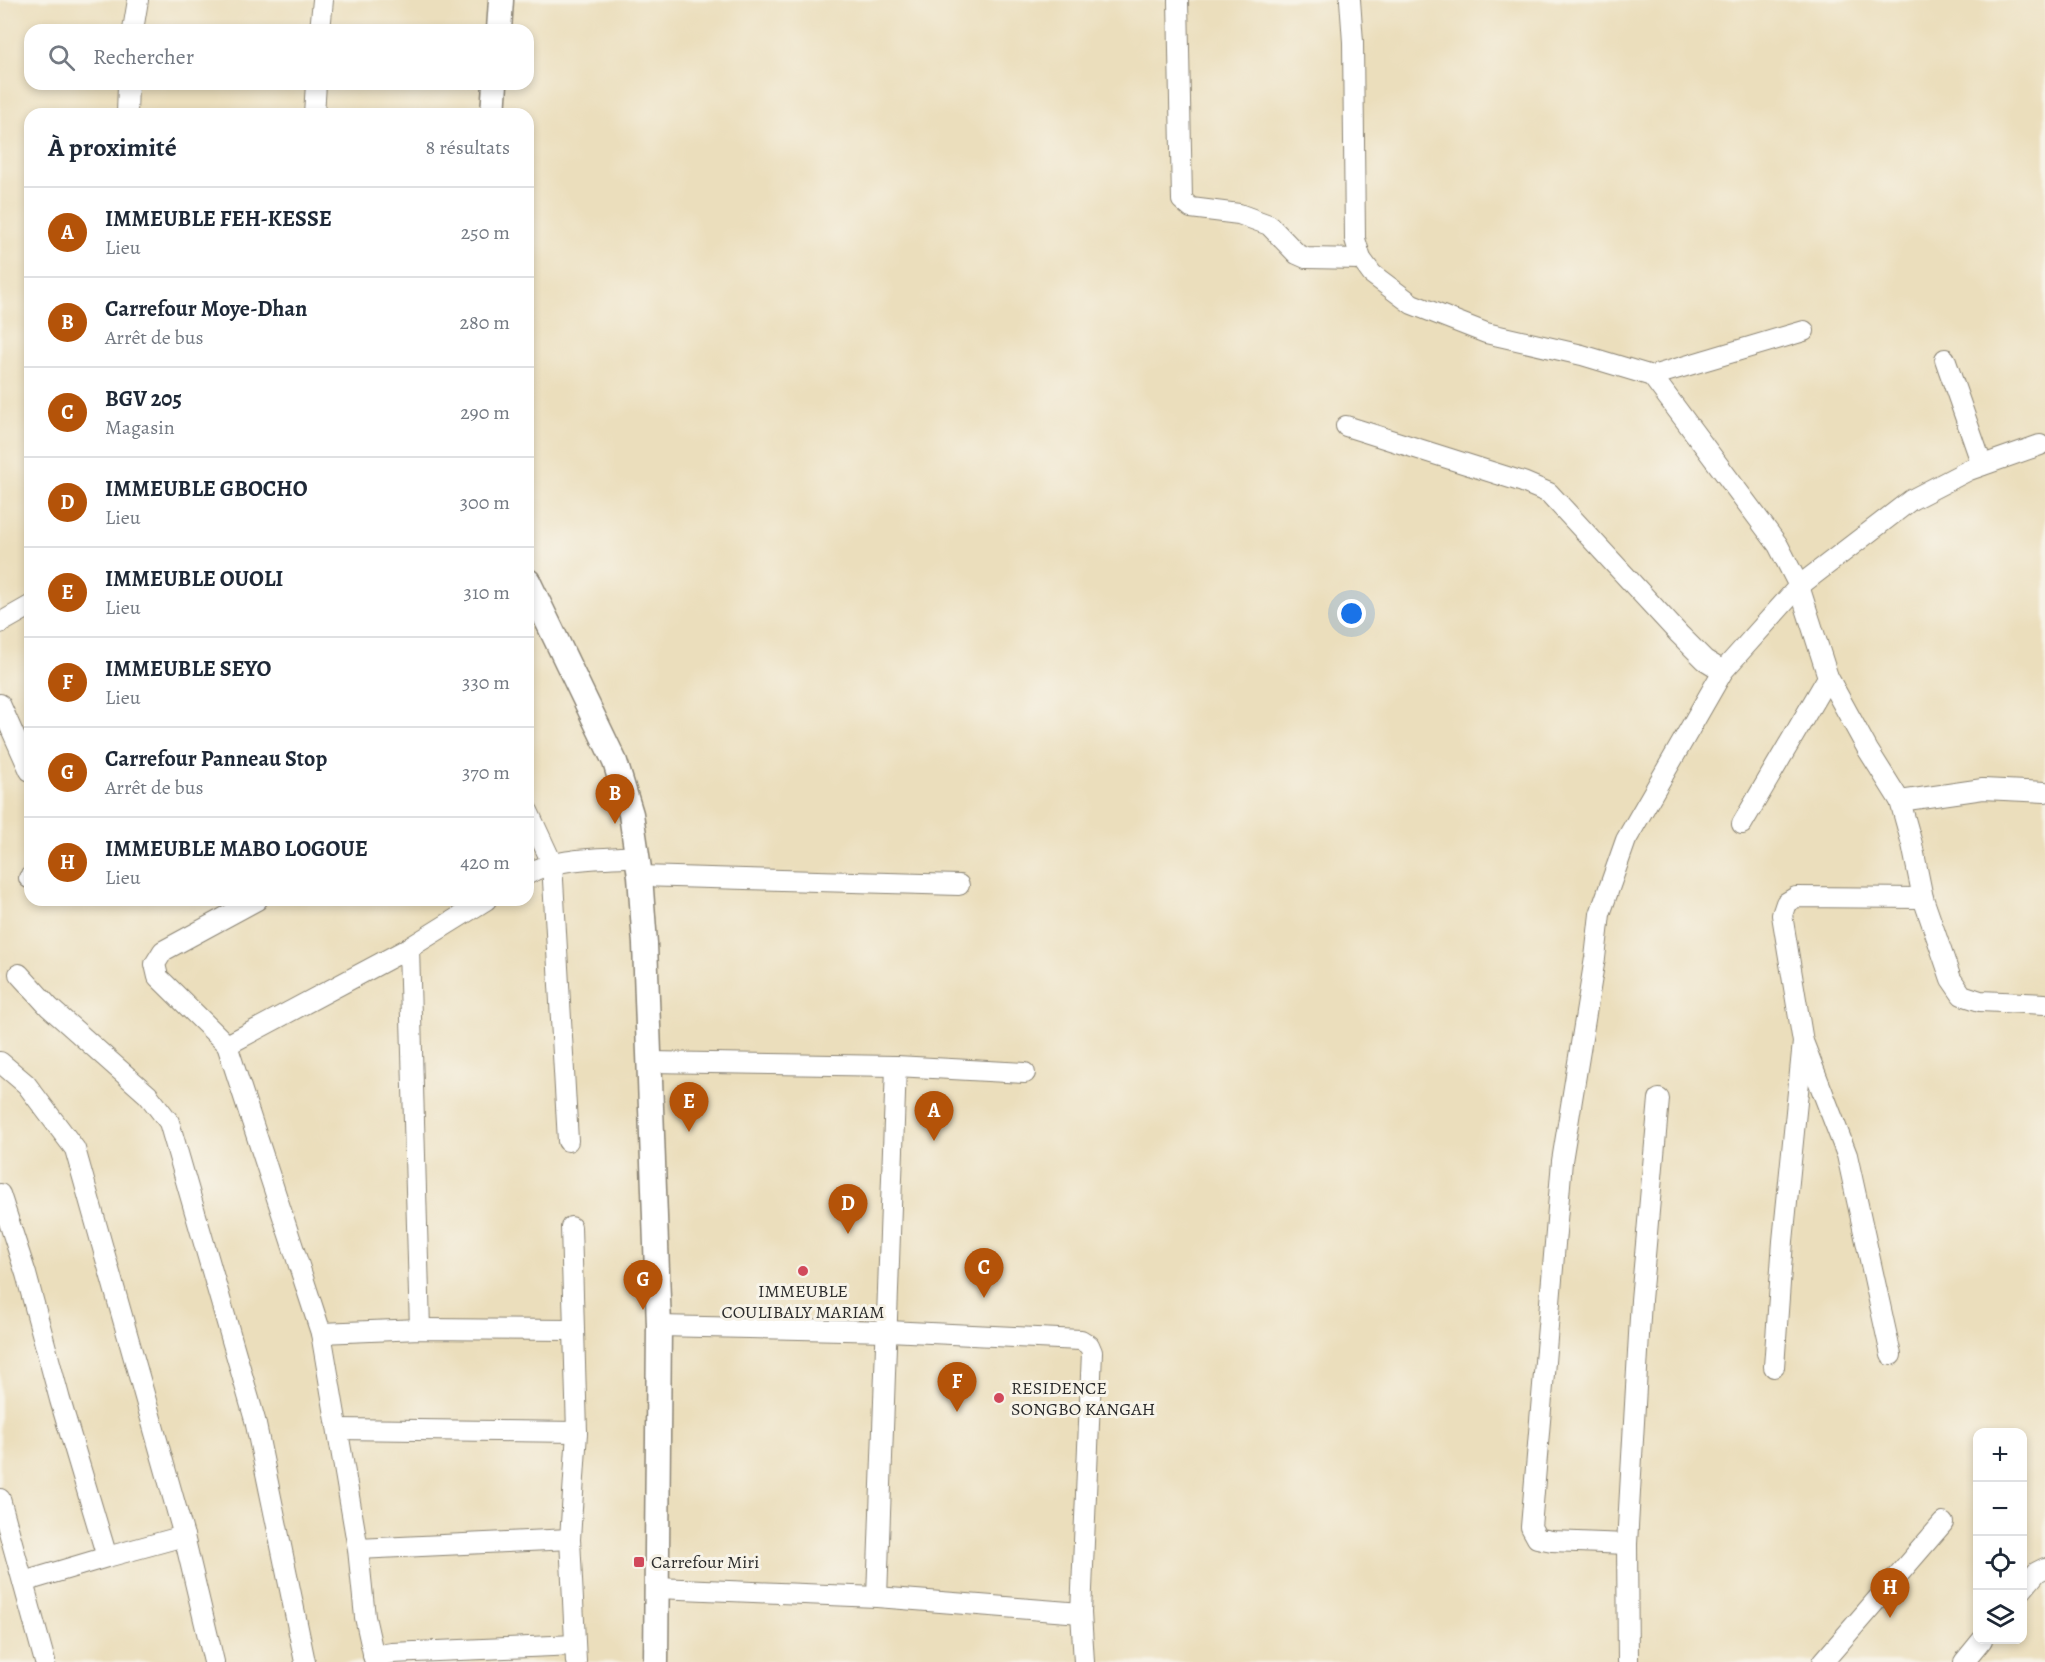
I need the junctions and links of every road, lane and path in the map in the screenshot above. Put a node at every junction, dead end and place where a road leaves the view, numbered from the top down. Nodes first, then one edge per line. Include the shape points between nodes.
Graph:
1 (138, 0) edge
2 (322, 0) edge
3 (501, 0) edge
4 (1178, 0) edge
5 (1350, 0) edge
6 (134, 24) edge
7 (320, 24) edge
8 (499, 24) edge
9 (128, 90) edge
10 (316, 90) edge
11 (494, 90) edge
12 (127, 108) edge
13 (314, 108) edge
14 (493, 108) edge
15 (1361, 259) junction
16 (1804, 331) dead end
17 (1945, 358) dead end
18 (1652, 376) junction
19 (1346, 426) dead end
20 (2040, 446) dead end
21 (1982, 465) junction
22 (1799, 586) junction
23 (534, 596) edge
24 (24, 609) edge
25 (0, 623) edge
26 (1723, 671) junction
27 (1828, 677) junction
28 (0, 704) edge
29 (22, 736) edge
30 (2045, 792) edge
31 (1900, 801) junction
32 (534, 824) edge
33 (1742, 824) dead end
34 (552, 863) junction
35 (638, 866) junction
36 (534, 870) edge
37 (959, 885) dead end
38 (1923, 898) junction
39 (246, 906) edge
40 (476, 906) edge
41 (410, 948) junction
42 (19, 975) dead end
43 (2045, 1004) edge
44 (1803, 1042) junction
45 (227, 1045) junction
46 (0, 1062) edge
47 (650, 1062) junction
48 (896, 1066) junction
49 (1025, 1073) dead end
50 (1659, 1099) dead end
51 (568, 1142) dead end
52 (0, 1194) edge
53 (571, 1227) dead end
54 (659, 1326) junction
55 (420, 1329) junction
56 (573, 1330) junction
57 (888, 1331) junction
58 (321, 1333) junction
59 (1892, 1355) dead end
60 (1774, 1367) dead end
61 (338, 1429) junction
62 (577, 1432) junction
63 (0, 1499) edge
64 (1943, 1523) dead end
65 (184, 1536) junction
66 (570, 1539) junction
67 (1627, 1544) junction
68 (358, 1549) junction
69 (107, 1557) junction
70 (2045, 1568) edge
71 (23, 1582) junction
72 (2027, 1584) edge
73 (657, 1588) junction
74 (877, 1597) junction
75 (1081, 1613) junction
76 (1979, 1644) edge
77 (575, 1654) edge
78 (461, 1656) edge
79 (374, 1659) edge
80 (45, 1662) edge
81 (214, 1662) edge
82 (305, 1662) edge
83 (656, 1662) edge
84 (1084, 1662) edge
85 (1628, 1662) edge
86 (1823, 1662) edge
87 (1964, 1662) edge

1 - 6 street
2 - 7 street
3 - 8 street
4 - 15 street via 1182,200 1191,208 1239,214 1269,225 1306,258
5 - 15 street via 1355,239
9 - 12 street
10 - 13 street
11 - 14 street
15 - 18 street via 1372,274 1412,304 1486,333
16 - 18 street
17 - 21 street
18 - 22 street via 1778,545
19 - 26 street via 1549,493 1678,634
20 - 21 street
21 - 22 street via 1911,500
22 - 26 street
22 - 27 street
23 - 35 street via 615,762 631,814
24 - 25 street
26 - 67 street via 1626,840 1600,914 1562,1161 1531,1527 1537,1538
27 - 31 street
27 - 33 street
28 - 29 street
30 - 31 street via 1983,789
31 - 38 street
32 - 34 street
34 - 35 street
34 - 36 street
34 - 51 street
35 - 37 street
35 - 47 street
38 - 43 street via 1951,979 1962,995 1980,1001
38 - 44 street via 1796,897 1786,903 1782,915
39 - 45 street via 163,951 155,964 158,977
40 - 41 street
41 - 45 street
41 - 55 street
42 - 82 street via 148,1095 169,1122 255,1420
44 - 59 street via 1847,1155
44 - 60 street
45 - 58 street
46 - 65 street via 26,1084 75,1149
47 - 48 street
47 - 54 street
48 - 49 street
48 - 57 street
50 - 67 street via 1641,1300
52 - 69 street
53 - 56 street
54 - 57 street
54 - 73 street
55 - 56 street
55 - 58 street
56 - 62 street
57 - 74 street
57 - 75 street via 1081,1340 1089,1345 1092,1352
58 - 61 street
61 - 62 street
61 - 68 street
62 - 66 street
63 - 71 street
64 - 86 street
65 - 69 street
65 - 81 street
66 - 68 street
66 - 77 street
67 - 85 street
68 - 79 street
69 - 71 street
70 - 72 street
71 - 80 street
73 - 74 street
73 - 83 street
74 - 75 street
75 - 84 street
76 - 87 street
77 - 78 street
78 - 79 street via 392,1653

